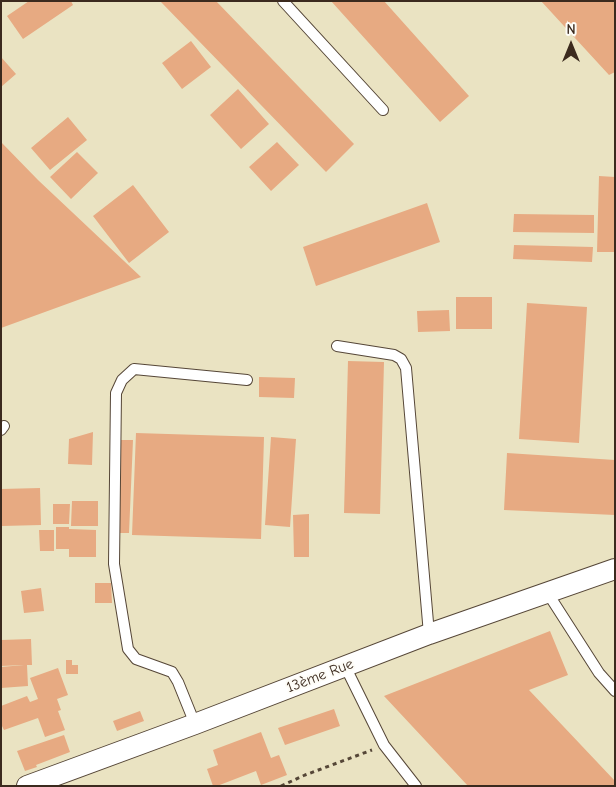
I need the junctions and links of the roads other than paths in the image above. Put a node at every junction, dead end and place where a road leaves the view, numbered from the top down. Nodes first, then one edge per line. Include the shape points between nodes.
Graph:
1 (282, 1) edge
2 (383, 110) dead end
3 (337, 346) dead end
4 (247, 380) dead end
5 (615, 569) edge
6 (548, 592) junction
7 (429, 634) junction
8 (345, 666) junction
9 (615, 691) edge
10 (195, 724) junction
11 (27, 786) edge
12 (416, 786) edge

1 - 2 lane
3 - 7 lane via 394,355 406,368
4 - 10 lane via 134,369 122,380 116,393 114,564 128,648 136,659 172,672
5 - 6 street, 13ème Rue
6 - 7 street, 13ème Rue
6 - 9 lane via 599,673
7 - 8 street, 13ème Rue
8 - 10 street, 13ème Rue
8 - 12 lane via 384,745
10 - 11 street, 13ème Rue

